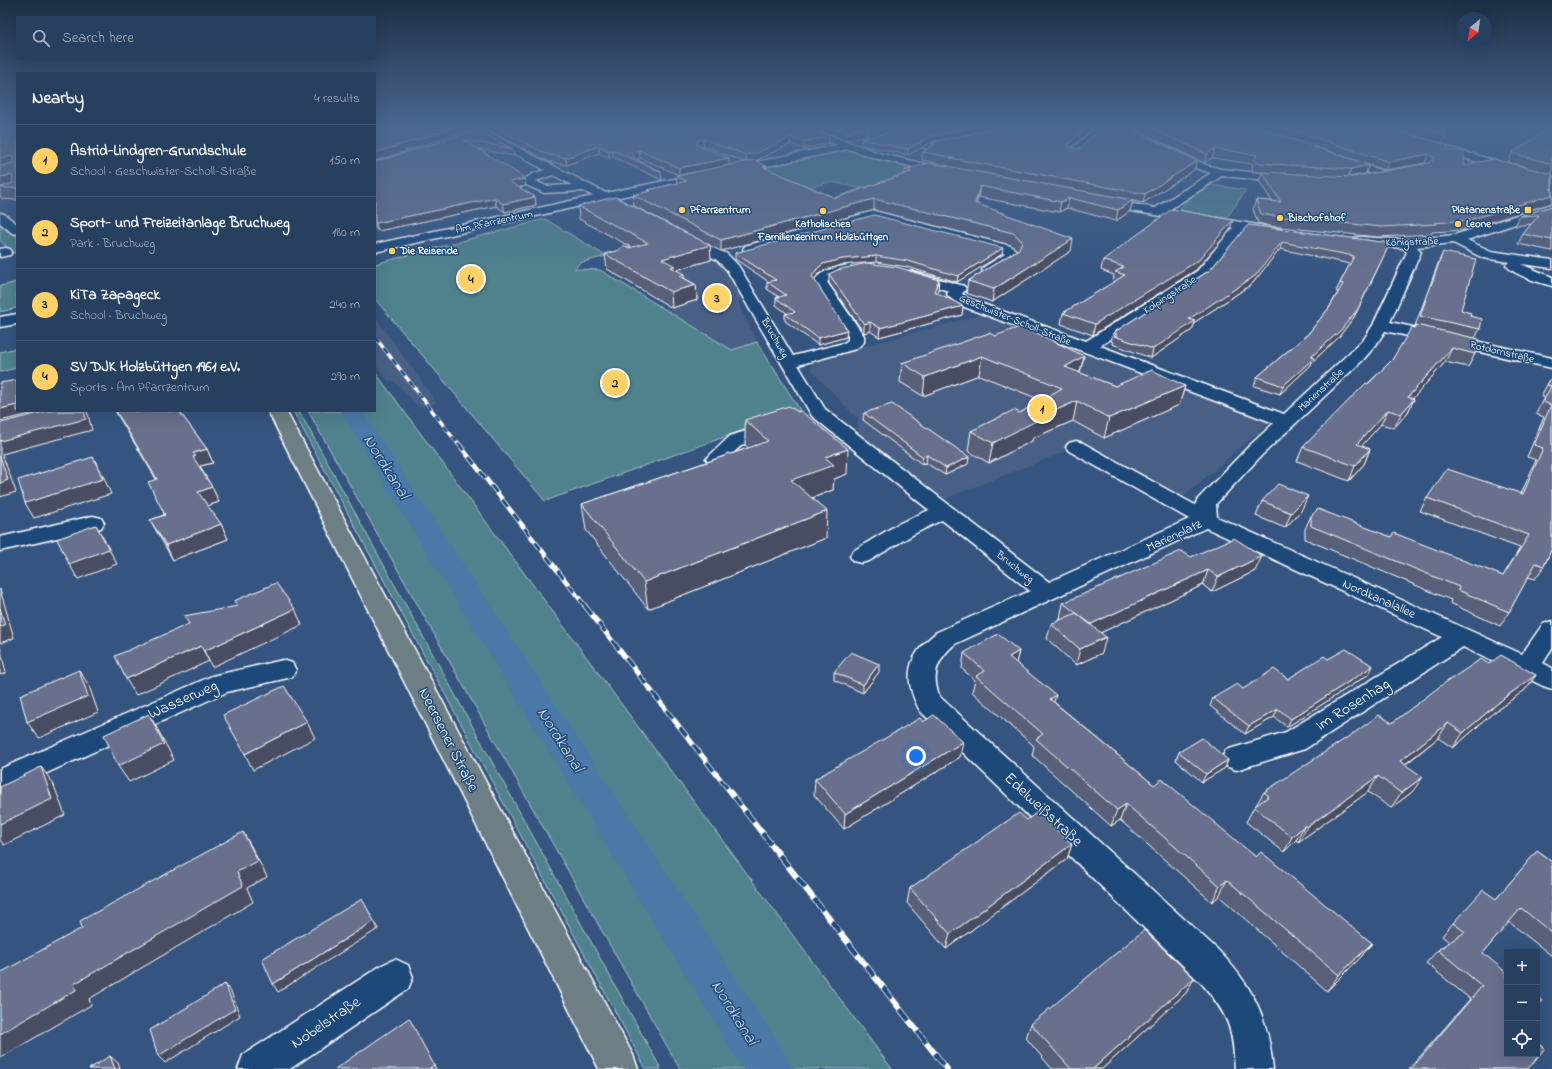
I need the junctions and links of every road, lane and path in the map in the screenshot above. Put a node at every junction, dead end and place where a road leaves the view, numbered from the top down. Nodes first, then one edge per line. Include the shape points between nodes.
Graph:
1 (534, 178) edge
2 (568, 178) edge
3 (672, 178) edge
4 (693, 178) edge
5 (1211, 178) edge
6 (1277, 178) edge
7 (1371, 178) edge
8 (1365, 179) edge
9 (1298, 180) edge
10 (678, 181) junction
11 (586, 187) junction
12 (605, 197) junction
13 (1088, 200) edge
14 (1552, 208) edge
15 (1156, 212) junction
16 (0, 217) edge
17 (464, 217) dead end
18 (651, 221) edge
19 (476, 226) junction
20 (1241, 227) junction
21 (16, 229) edge
22 (671, 231) edge
23 (1285, 233) edge
24 (1455, 238) junction
25 (1344, 240) edge
26 (1407, 244) junction
27 (376, 248) edge
28 (722, 257) junction
29 (1500, 258) junction
30 (1552, 264) edge
31 (876, 267) edge
32 (898, 271) edge
33 (970, 282) junction
34 (1552, 282) edge
35 (16, 319) edge
36 (0, 322) edge
37 (1381, 325) junction
38 (1086, 348) junction
39 (788, 362) junction
40 (1552, 363) edge
41 (278, 412) edge
42 (804, 417) junction
43 (1287, 421) junction
44 (1076, 447) dead end
45 (716, 459) edge
46 (944, 511) junction
47 (1206, 520) junction
48 (93, 523) dead end
49 (0, 544) edge
50 (861, 556) dead end
51 (1048, 593) junction
52 (1552, 630) edge
53 (1462, 636) junction
54 (1527, 666) junction
55 (283, 670) dead end
56 (1552, 679) edge
57 (1236, 758) dead end
58 (0, 782) edge
59 (395, 977) dead end
60 (257, 1069) edge
61 (618, 1069) edge
62 (1254, 1069) edge

1 - 11 street via 530,183 544,190
2 - 11 street
3 - 10 street
4 - 10 street, Am Pfarrzentrum
5 - 15 street
6 - 9 street
7 - 8 street
10 - 12 street, Am Pfarrzentrum
11 - 12 street
12 - 18 street
12 - 19 street, Am Pfarrzentrum
13 - 15 street
14 - 24 street, Königstraße
15 - 20 street
16 - 21 street
17 - 19 street
19 - 27 street, Am Pfarrzentrum
20 - 23 street
20 - 38 street, Kolpingstraße via 1202,274
22 - 28 street, Bruchweg
24 - 26 street, Königstraße
24 - 29 street via 1480,252
25 - 26 street, Königstraße
26 - 37 street, Marienstraße via 1414,252
28 - 33 street via 874,215 999,247 1012,253
28 - 39 street, Bruchweg via 736,272
29 - 30 street
29 - 34 street
31 - 39 street via 860,267 831,274 820,282 856,336 856,342 850,346
32 - 33 street, Geschwister-Scholl-Straße
33 - 38 street, Geschwister-Scholl-Straße via 954,294 960,301
35 - 36 street
37 - 40 street, Rotdornstraße
37 - 43 street, Marienstraße via 1356,357
38 - 43 street, Geschwister-Scholl-Straße
39 - 42 street, Bruchweg
41 - 61 main road, Neersener Straße
42 - 45 street via 737,440
42 - 46 street, Bruchweg
43 - 47 street, Marienstraße via 1204,503
44 - 47 street, Marienplatz
46 - 50 street via 906,529
46 - 51 street, Bruchweg
47 - 51 street, Marienplatz
47 - 53 street, Nordkanalallee
48 - 49 street
51 - 62 street, Edelweißstraße via 960,631 939,643 928,655 923,670 923,685 927,699 1225,982 1243,1014 1253,1049
52 - 54 street
53 - 54 street, Nordkanalallee
53 - 57 street, Im Rosenhag via 1295,741
54 - 56 street, Nordkanalallee
55 - 58 street, Wasserweg via 221,683
59 - 60 street, Nobelstraße

